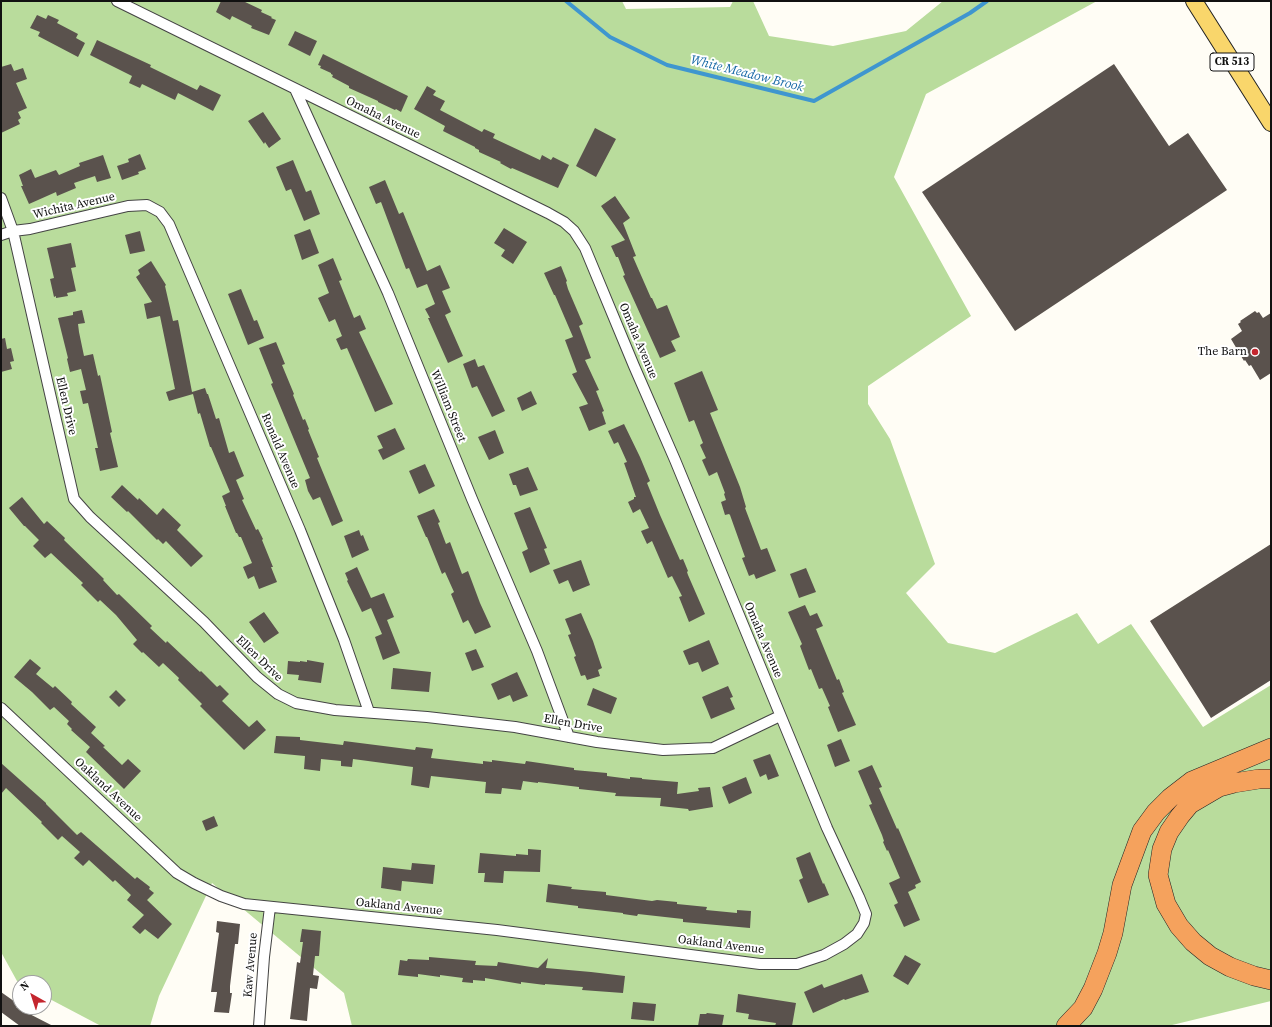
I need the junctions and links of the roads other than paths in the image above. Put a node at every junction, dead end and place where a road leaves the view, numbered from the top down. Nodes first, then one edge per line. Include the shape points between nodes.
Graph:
1 (117, 1) edge
2 (1194, 1) edge
3 (295, 89) junction
4 (1271, 123) edge
5 (1, 198) edge
6 (153, 208) joint
7 (13, 231) junction
8 (1, 235) edge
9 (1, 708) edge
10 (369, 712) junction
11 (780, 716) junction
12 (569, 737) junction
13 (1271, 748) edge
14 (1271, 779) edge
15 (270, 907) junction
16 (857, 934) joint
17 (1271, 980) edge
18 (259, 1026) edge
19 (1066, 1026) edge

1 - 3 street, Omaha Avenue
2 - 4 main road, CR 513
3 - 11 street, Omaha Avenue via 548,213 574,231 585,248
3 - 12 street, William Street via 388,293 537,651
5 - 7 street, Ellen Drive
6 - 7 street, Wichita Avenue via 147,205 128,206
6 - 10 street, Ronald Avenue via 160,212 172,231 306,544
7 - 8 street, Wichita Avenue
7 - 10 street, Ellen Drive via 74,499 90,517 204,622 257,677 278,694 296,703 335,710
9 - 15 street, Oakland Avenue via 177,873 221,896 244,904
10 - 12 street, Ellen Drive via 515,727
11 - 12 street, Ellen Drive via 713,748 663,750
11 - 16 street, Omaha Avenue via 866,914
13 - 19 highway via 1192,781 1156,812 1142,832 1122,885 1113,933 1093,989 1083,1008
14 - 17 highway via 1219,787 1190,804 1169,832 1162,849 1158,875 1166,904 1179,926 1193,942 1210,956 1230,967
15 - 16 street, Oakland Avenue via 497,930 760,964 797,964 824,955
15 - 18 street, Kaw Avenue

